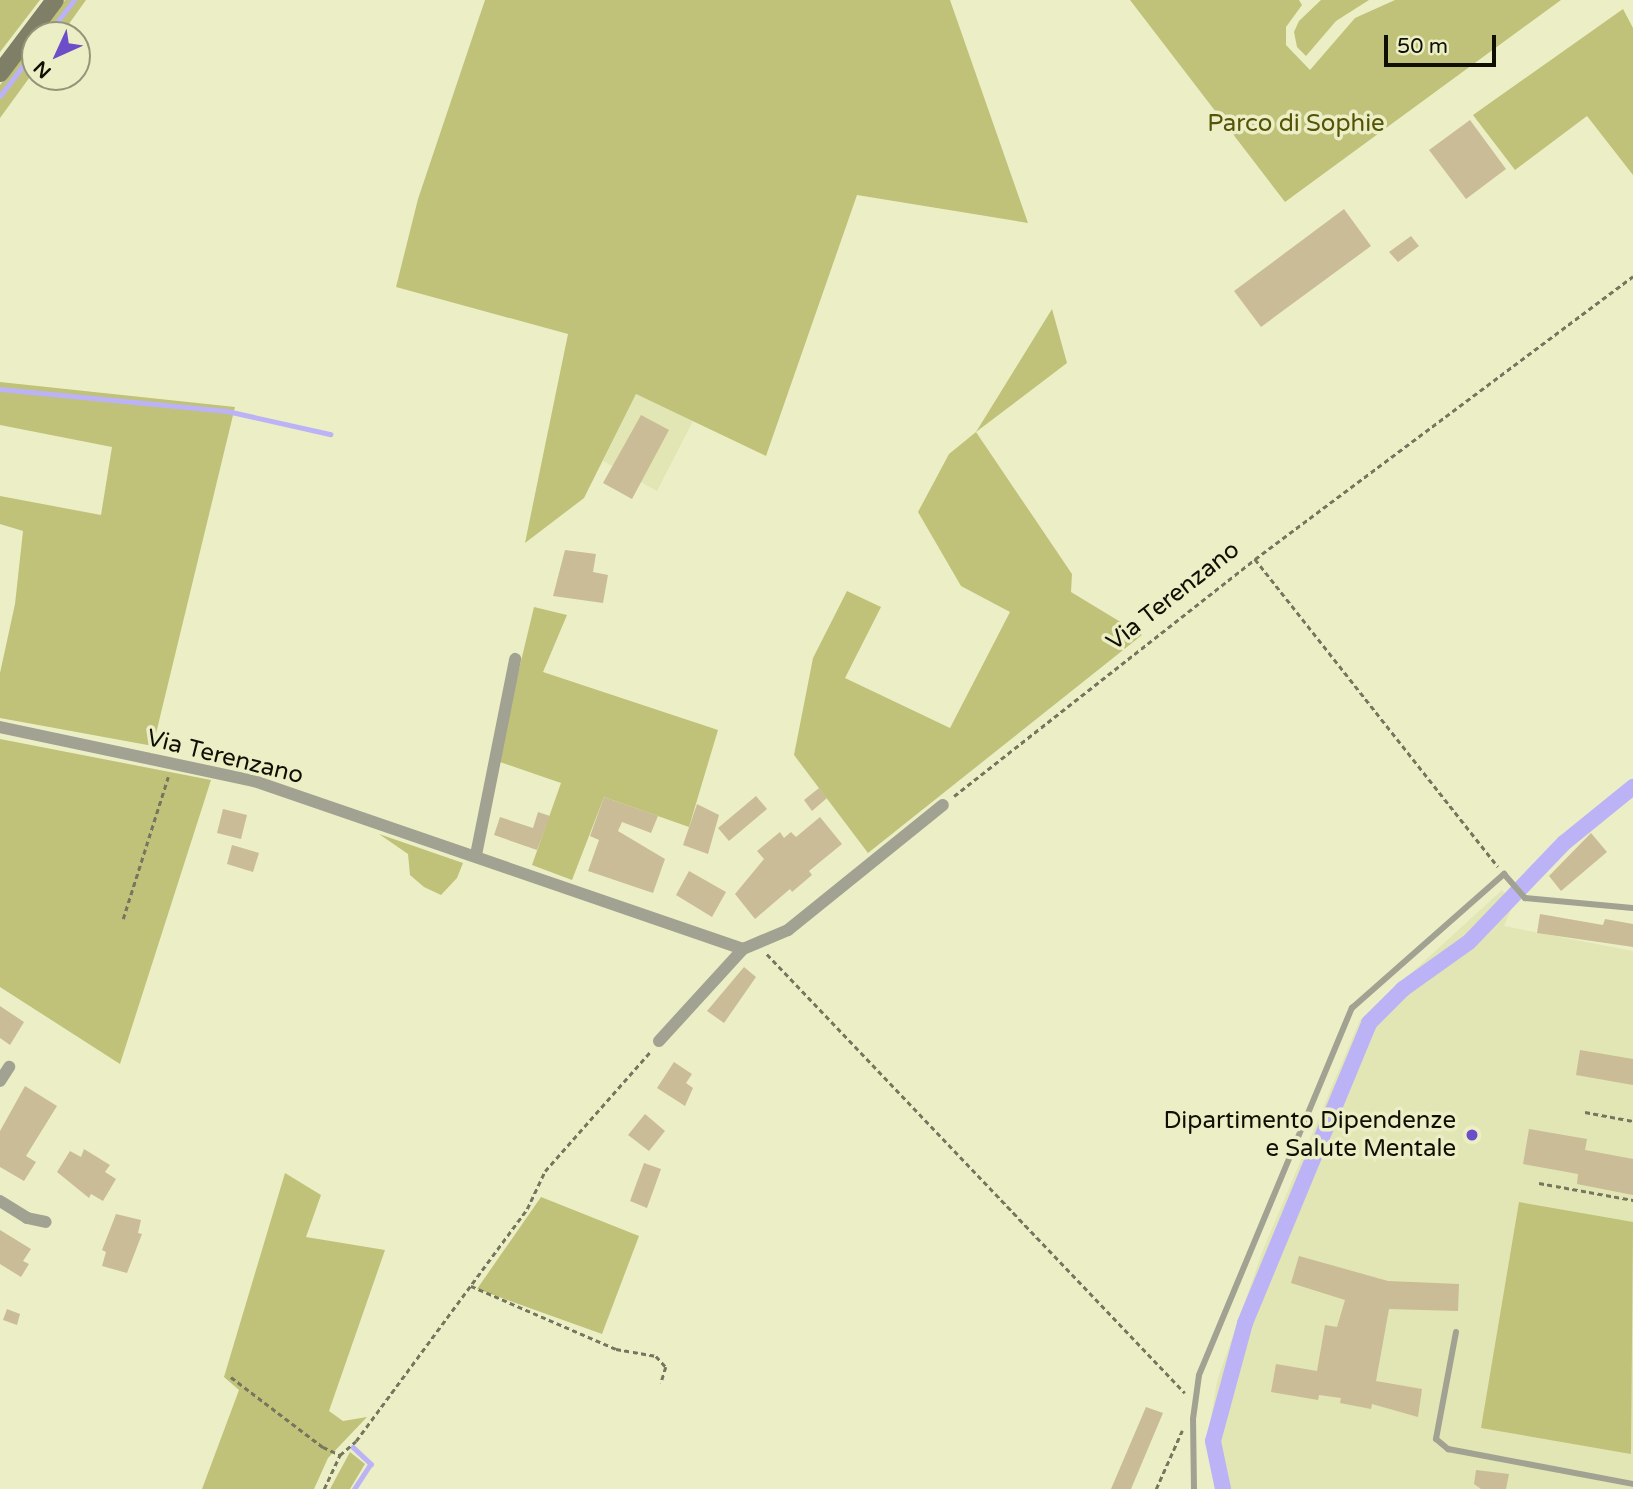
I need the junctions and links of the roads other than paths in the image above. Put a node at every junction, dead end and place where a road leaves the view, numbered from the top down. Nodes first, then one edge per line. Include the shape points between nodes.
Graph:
1 (55, 0) edge
2 (0, 73) edge
3 (515, 659) dead end
4 (0, 727) edge
5 (943, 805) road end
6 (476, 855) junction
7 (1633, 908) edge
8 (743, 949) junction
9 (659, 1041) road end
10 (9, 1067) dead end
11 (0, 1081) edge
12 (0, 1200) edge
13 (46, 1222) dead end
14 (1456, 1332) dead end
15 (1633, 1484) edge
16 (1194, 1489) edge

1 - 2 main road
3 - 6 street
4 - 6 street, Via Terenzano via 254,780
5 - 8 street via 788,930
6 - 8 street, Via Terenzano
7 - 16 lane via 1525,898 1504,874 1352,1008 1199,1375
8 - 9 street
10 - 11 street
12 - 13 street via 27,1218
14 - 15 lane via 1436,1438 1448,1449

